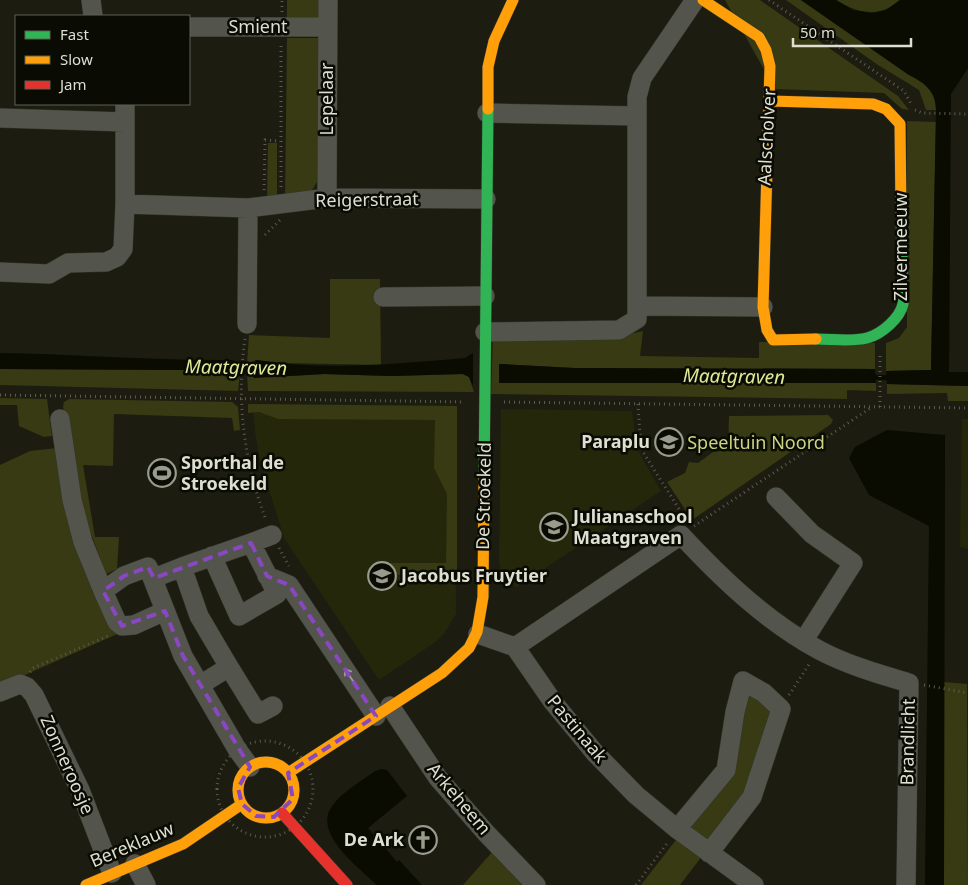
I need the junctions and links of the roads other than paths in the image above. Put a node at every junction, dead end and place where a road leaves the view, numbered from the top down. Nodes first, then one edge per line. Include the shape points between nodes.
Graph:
1 (91, 0) edge
2 (328, 0) edge
3 (695, 0) edge
4 (703, 0) edge
5 (508, 2) edge
6 (93, 15) edge
7 (190, 27) edge
8 (327, 28) junction
9 (770, 100) junction
10 (125, 113) edge
11 (486, 113) junction
12 (636, 116) junction
13 (0, 118) edge
14 (327, 198) junction
15 (486, 199) junction
16 (125, 204) junction
17 (256, 207) junction
18 (0, 272) edge
19 (485, 296) junction
20 (383, 297) dead end
21 (638, 306) junction
22 (763, 308) junction
23 (247, 324) dead end
24 (485, 332) junction
25 (60, 420) dead end
26 (776, 497) dead end
27 (272, 535) road end
28 (250, 543) junction
29 (212, 556) junction
30 (182, 567) junction
31 (267, 576) junction
32 (154, 578) junction
33 (103, 591) junction
34 (165, 611) junction
35 (478, 634) junction
36 (811, 645) junction
37 (515, 647) junction
38 (228, 667) junction
39 (200, 685) junction
40 (0, 692) edge
41 (274, 706) dead end
42 (383, 711) junction
43 (250, 767) junction
44 (288, 773) junction
45 (242, 804) junction
46 (282, 813) junction
47 (677, 829) junction
48 (709, 853) junction
49 (135, 864) junction
50 (112, 873) junction
51 (86, 885) edge
52 (146, 885) edge
53 (347, 885) edge
54 (536, 885) edge
55 (754, 885) edge
56 (906, 885) edge

1 - 6 street
2 - 8 street, Lepelaar
3 - 12 street via 642,78
4 - 9 street, Aalscholver via 759,36 770,66
5 - 11 street, De Stroekeld via 488,67
7 - 8 street, Smient
8 - 14 street, Lepelaar
9 - 22 street, Aalscholver
9 - 22 street, Zilvermeeuw via 873,104 886,109 900,124 903,304 901,313 887,327 868,338 773,340 766,330
10 - 13 street
10 - 16 street
11 - 12 street
11 - 15 street, De Stroekeld
12 - 21 street
14 - 15 street, Reigerstraat
14 - 17 street, Reigerstraat
15 - 19 street, De Stroekeld
16 - 17 street, Reigerstraat
16 - 18 street via 122,248 117,257 106,262 68,263 49,274
17 - 23 street
19 - 20 street
19 - 24 street, De Stroekeld
21 - 22 street
21 - 24 street via 636,319 620,330
24 - 35 street, De Stroekeld via 483,597
25 - 33 street via 72,500 83,542
26 - 36 street via 812,534 853,563
27 - 28 street
28 - 29 street
28 - 31 street
29 - 30 street
29 - 31 street via 239,616 276,594
30 - 32 street
30 - 38 street via 199,616
42 -> 31 street, Arkeheem via 289,585
32 - 33 street via 148,567 124,576
32 - 34 street
33 - 34 street via 122,626 128,627
34 - 39 street via 183,656
35 - 37 street
35 - 42 street, De Stroekeld via 462,658
36 - 37 street, Brandlicht via 776,623 724,581 681,535
36 - 56 street, Brandlicht via 861,669 909,683
37 - 47 street, Pastinaak via 595,753 636,796
38 - 39 street
38 - 41 street via 258,714
39 - 43 street
40 - 50 street, Zonneroosje via 20,684 34,695 80,790
42 - 44 street, De Stroekeld
42 - 54 street, Arkeheem via 486,833
43 - 44 street via 258,763 274,763
43 - 45 street via 238,788
44 - 46 street via 294,790 293,799
45 - 46 street via 248,811 264,818
45 - 49 street, Bereklauw via 183,844 161,856
46 - 53 street
47 - 48 street, Pastinaak
47 - 48 street via 726,770 743,681 781,708 752,797
48 - 55 street, Pastinaak
49 - 50 street, Bereklauw
49 - 52 street
50 - 51 street, Bereklauw

